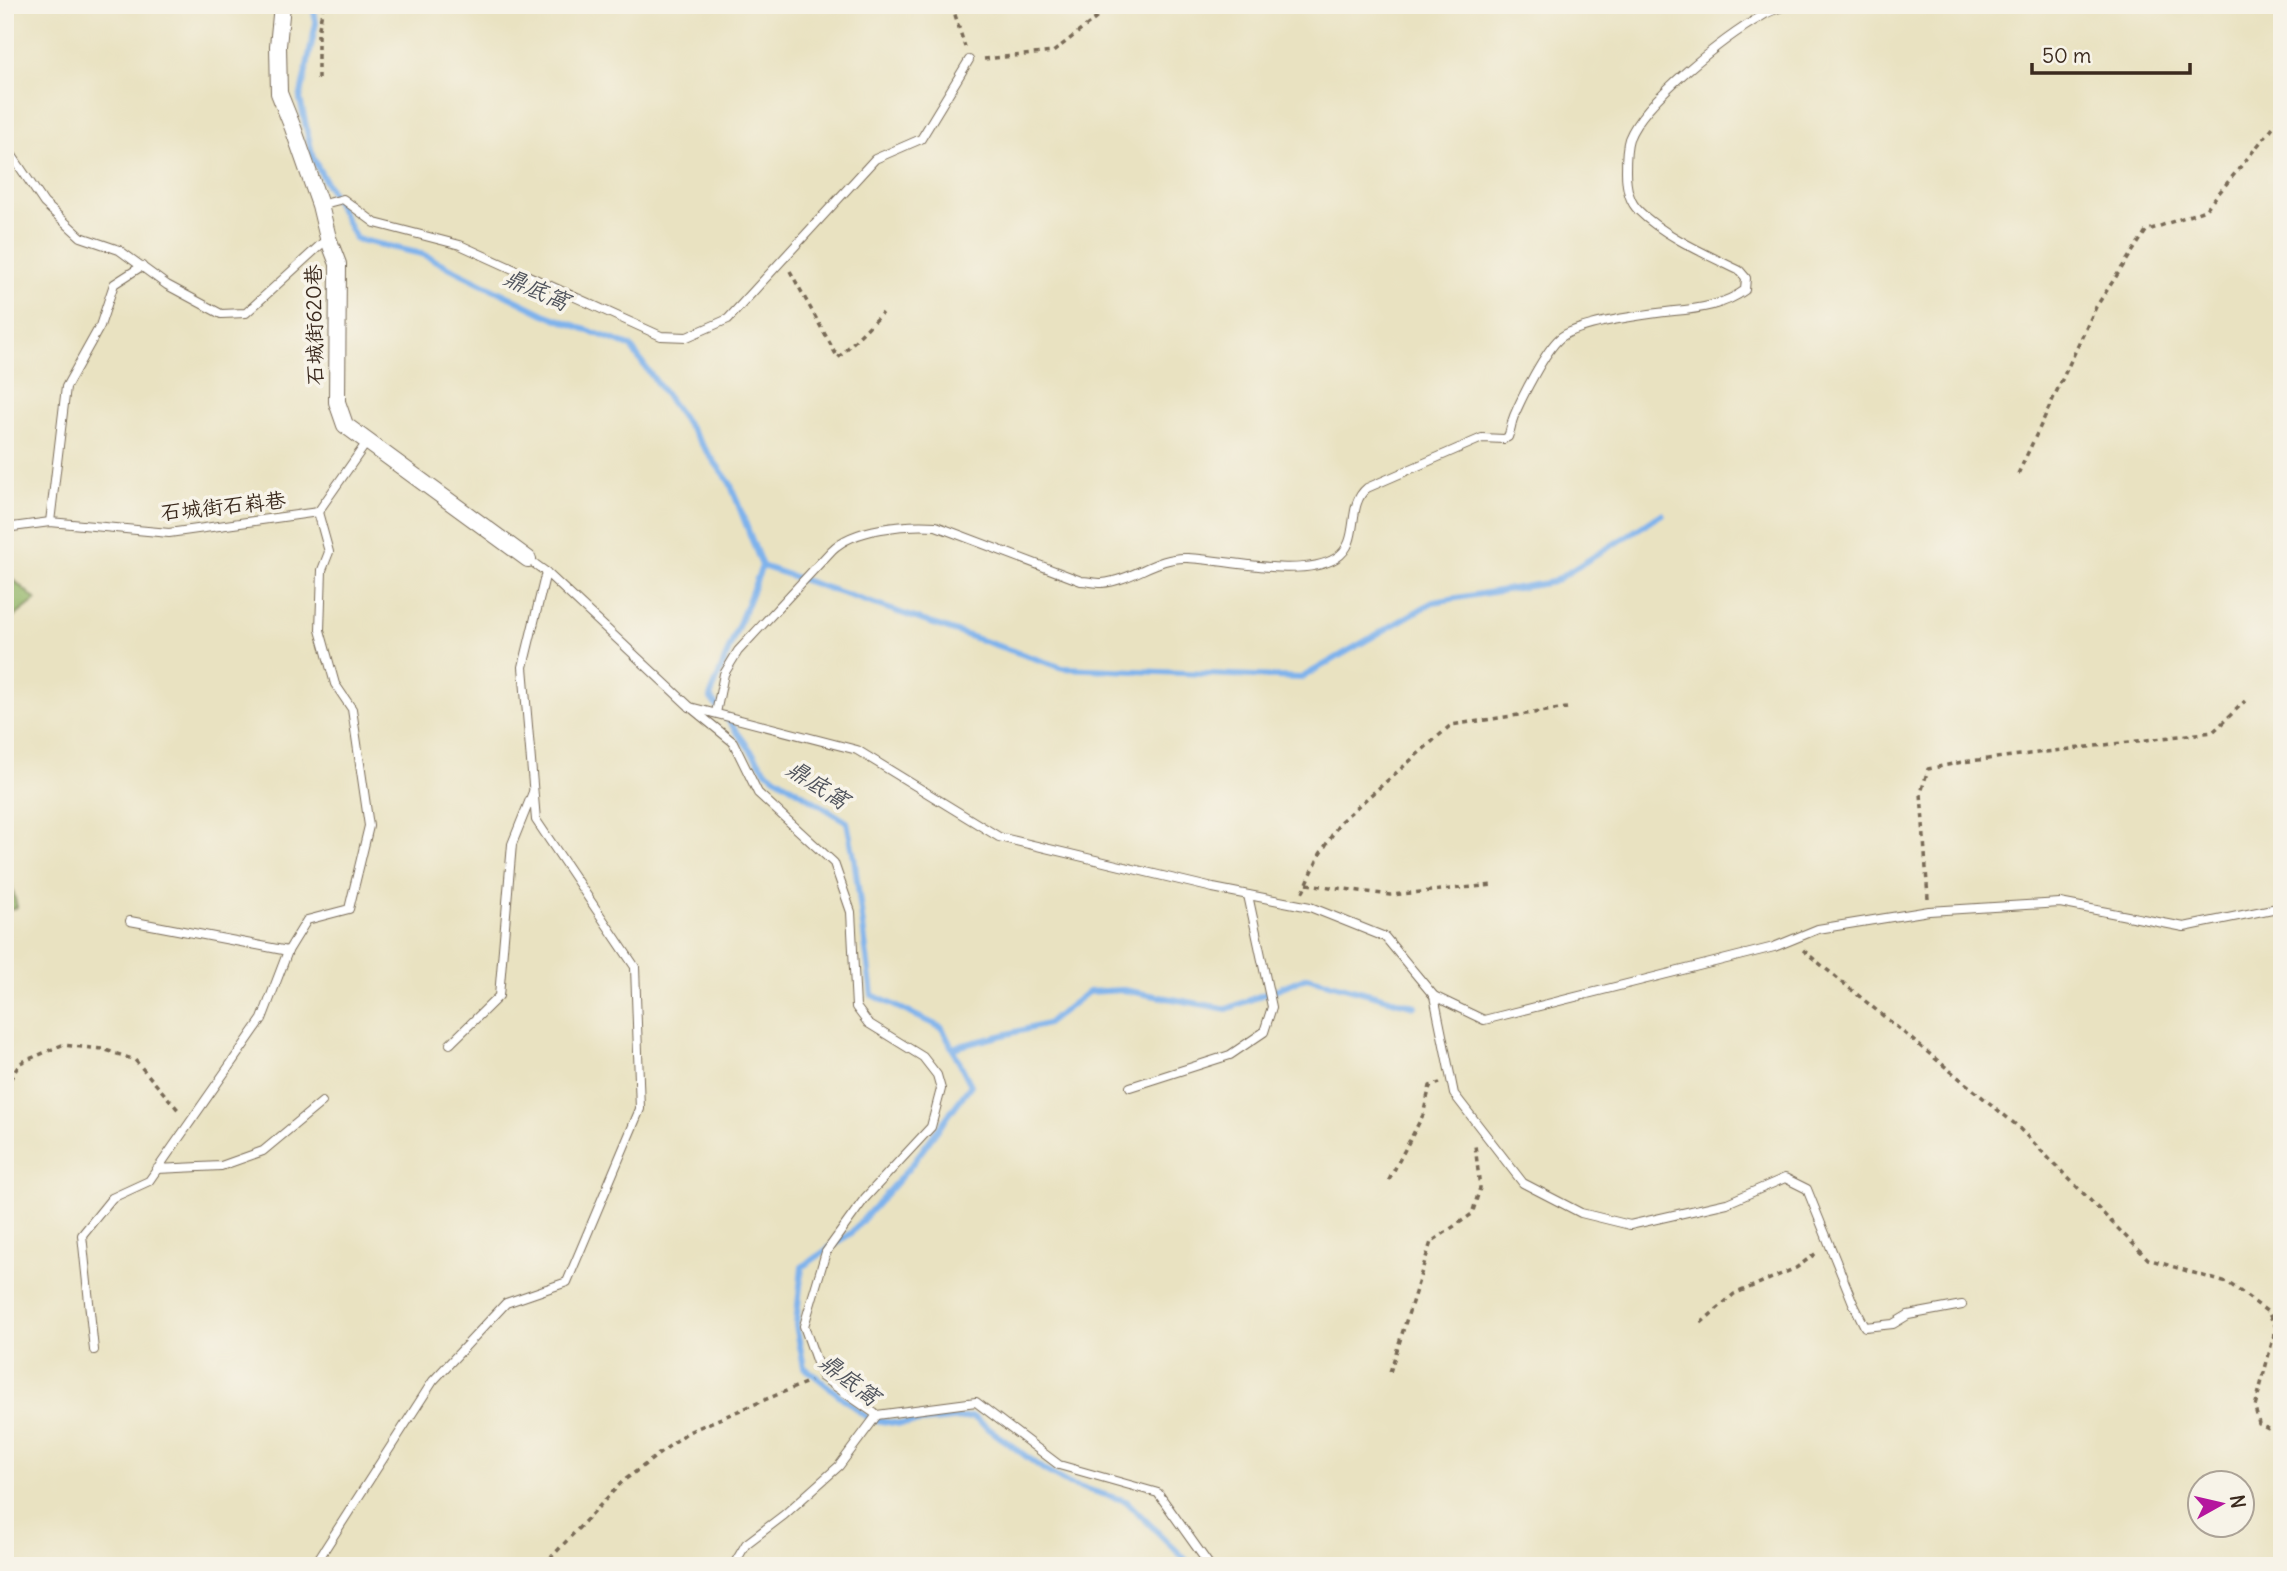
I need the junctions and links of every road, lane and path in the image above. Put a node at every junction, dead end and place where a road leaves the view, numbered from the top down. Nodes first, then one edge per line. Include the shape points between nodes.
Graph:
1 (282, 5) edge
2 (323, 5) edge
3 (952, 5) edge
4 (1113, 5) edge
5 (1787, 5) edge
6 (969, 60) junction
7 (318, 79) dead end
8 (2282, 116) edge
9 (5, 145) edge
10 (320, 205) junction
11 (328, 238) junction
12 (783, 258) junction
13 (142, 265) junction
14 (882, 313) dead end
15 (367, 442) junction
16 (2018, 474) dead end
17 (318, 512) junction
18 (50, 522) junction
19 (5, 528) edge
20 (528, 559) joint
21 (545, 572) junction
22 (2245, 701) dead end
23 (691, 707) junction
24 (1567, 708) dead end
25 (716, 713) junction
26 (534, 791) junction
27 (1307, 884) junction
28 (1493, 885) dead end
29 (1248, 895) junction
30 (1301, 906) junction
31 (2282, 907) edge
32 (1929, 911) junction
33 (130, 921) dead end
34 (1791, 940) junction
35 (288, 951) junction
36 (1434, 996) junction
37 (450, 1044) dead end
38 (1451, 1079) junction
39 (1130, 1087) dead end
40 (5, 1088) edge
41 (322, 1102) dead end
42 (1471, 1117) junction
43 (190, 1122) junction
44 (157, 1169) junction
45 (1389, 1180) dead end
46 (1829, 1243) junction
47 (1962, 1305) dead end
48 (1701, 1323) dead end
49 (94, 1350) dead end
50 (1390, 1372) dead end
51 (822, 1377) junction
52 (877, 1415) junction
53 (2282, 1436) edge
54 (314, 1566) edge
55 (543, 1566) edge
56 (733, 1566) edge
57 (1210, 1566) edge

1 - 10 street, 石城街620巷 via 279,93
2 - 7 path
3 - 6 path
4 - 6 path via 1053,52
5 - 25 lane via 1727,38 1654,101 1628,142 1630,199 1638,211 1680,240 1740,271 1746,278 1745,290 1732,299 1688,310 1634,315 1561,337 1513,418 1508,437 1482,438 1367,488 1359,494 1345,550 1329,561 1261,568 1174,559 1102,583 1081,581 936,526 915,525 849,537 738,651 724,674
6 - 12 lane via 921,139 875,159
8 - 16 path via 2205,210 2146,231 2096,307
9 - 13 lane via 44,203 81,237 119,250
10 - 11 street, 石城街620巷
10 - 12 lane via 343,199 375,223 460,245 662,336 687,337 728,319
11 - 13 lane via 246,313 221,314 167,285
11 - 15 street, 石城街620巷 via 338,264 337,402 345,425
12 - 14 path via 838,358
13 - 18 lane via 114,284 100,326 66,387
15 - 17 lane, 石城街石嵙巷
15 - 20 street, 石城街620巷
17 - 18 lane, 石城街石嵙巷 via 169,533
17 - 35 lane via 329,552 322,570 320,631 335,684 352,709 369,826 349,909 307,920
18 - 19 lane, 石城街石嵙巷
20 - 21 lane
21 - 23 lane
21 - 26 lane via 523,667
22 - 32 path via 2213,732 1927,769 1921,793
23 - 25 lane
23 - 51 lane via 733,742 758,793 834,863 850,912 856,1007 868,1023 923,1057 941,1089 931,1127 865,1198 826,1252 804,1326
24 - 27 path via 1451,724 1341,821
25 - 29 lane via 857,750 999,837
26 - 37 lane via 512,844 499,996
26 - 54 lane via 536,820 635,967 640,1109 567,1282 506,1303 433,1381
27 - 28 path via 1390,895
27 - 30 path
29 - 30 lane
29 - 39 lane via 1272,1007 1264,1032 1230,1055
30 - 36 lane via 1385,937
31 - 32 lane via 2184,927 2060,903
32 - 34 lane via 1818,929
33 - 35 lane
34 - 36 lane via 1484,1020
34 - 53 path via 2015,1124 2148,1259 2230,1284 2268,1312 2276,1327 2255,1407 2259,1424
35 - 43 lane via 262,1019
36 - 38 lane
38 - 42 lane via 1454,1094
38 - 45 path via 1430,1086 1423,1115
40 - 43 path via 20,1063 62,1045 103,1049 135,1060
41 - 44 lane via 263,1151 221,1166
42 - 46 lane via 1523,1183 1581,1213 1630,1225 1727,1203 1785,1178 1807,1189
42 - 50 path via 1480,1188 1472,1214 1431,1242
43 - 44 lane
44 - 49 lane via 149,1181 112,1198 82,1235
46 - 47 lane via 1866,1327
46 - 48 path via 1796,1268 1734,1294
51 - 52 lane
51 - 55 path via 688,1432 622,1482
52 - 56 lane via 839,1466 746,1544
52 - 57 lane via 976,1402 1059,1465 1158,1493

